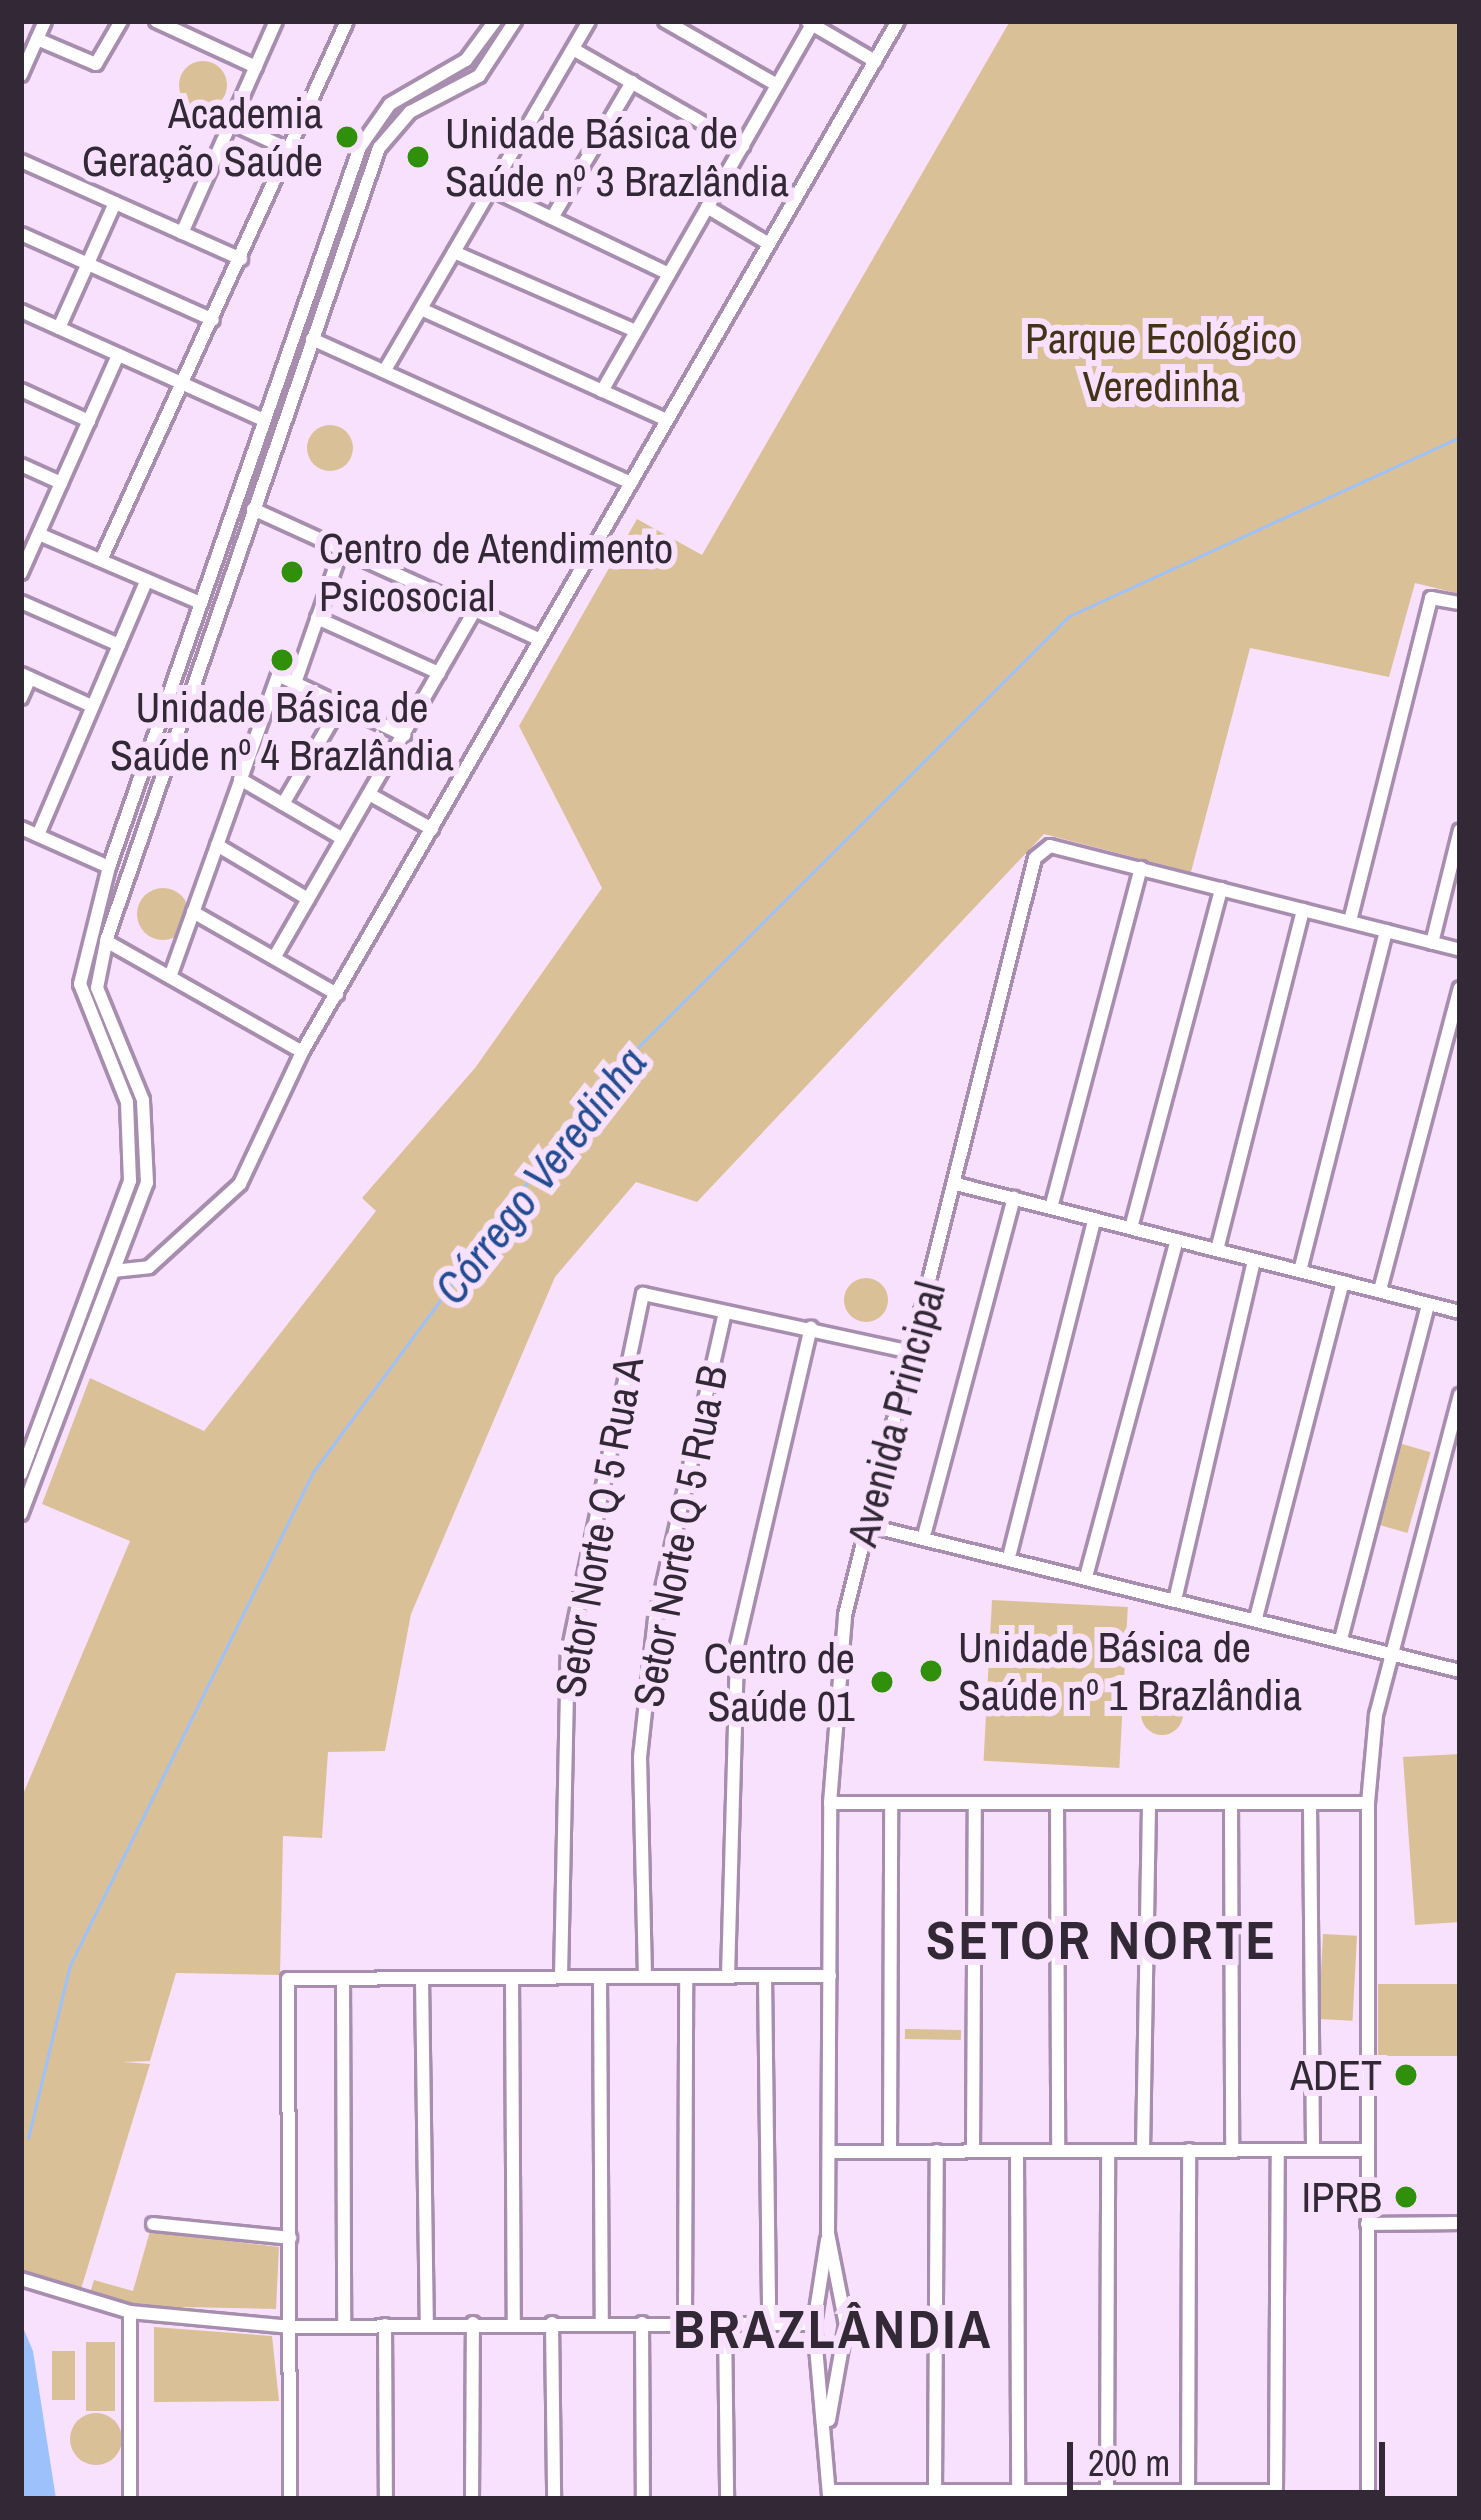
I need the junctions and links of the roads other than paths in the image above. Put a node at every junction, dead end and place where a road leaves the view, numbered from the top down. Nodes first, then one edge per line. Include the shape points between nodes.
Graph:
1 (46, 21) edge
2 (121, 21) edge
3 (156, 21) edge
4 (276, 21) edge
5 (347, 21) edge
6 (494, 21) edge
7 (515, 21) edge
8 (589, 21) edge
9 (664, 21) edge
10 (898, 21) edge
11 (810, 23) edge
12 (37, 39) junction
13 (573, 49) junction
14 (875, 61) junction
15 (256, 67) junction
16 (21, 75) edge
17 (632, 82) junction
18 (777, 85) junction
19 (231, 123) junction
20 (743, 146) junction
21 (290, 150) junction
22 (21, 161) edge
23 (491, 189) junction
24 (115, 203) junction
25 (707, 207) junction
26 (552, 218) junction
27 (182, 233) junction
28 (21, 234) edge
29 (770, 244) junction
30 (454, 252) junction
31 (320, 257) junction
32 (241, 259) junction
33 (88, 264) junction
34 (337, 266) junction
35 (669, 274) junction
36 (311, 285) junction
37 (328, 291) junction
38 (421, 309) junction
39 (21, 311) edge
40 (213, 320) junction
41 (59, 328) junction
42 (637, 331) junction
43 (311, 339) junction
44 (118, 355) junction
45 (385, 370) junction
46 (183, 384) junction
47 (21, 390) edge
48 (602, 391) junction
49 (264, 420) junction
50 (668, 420) junction
51 (89, 421) junction
52 (21, 466) edge
53 (61, 483) junction
54 (631, 483) junction
55 (254, 509) junction
56 (283, 524) junction
57 (39, 533) junction
58 (245, 534) junction
59 (341, 550) junction
60 (101, 560) junction
61 (21, 573) edge
62 (147, 580) junction
63 (21, 602) edge
64 (201, 603) junction
65 (1460, 603) edge
66 (475, 610) junction
67 (317, 618) junction
68 (195, 619) junction
69 (214, 626) junction
70 (541, 640) junction
71 (119, 646) junction
72 (439, 673) junction
73 (25, 676) edge
74 (296, 680) junction
75 (21, 698) edge
76 (342, 703) junction
77 (92, 706) junction
78 (404, 735) junction
79 (152, 743) junction
80 (171, 751) junction
81 (142, 770) junction
82 (161, 778) junction
83 (240, 778) junction
84 (369, 794) junction
85 (283, 804) junction
86 (21, 828) edge
87 (432, 829) junction
88 (1460, 830) edge
89 (38, 835) junction
90 (343, 839) junction
91 (217, 845) junction
92 (109, 867) junction
93 (1141, 868) junction
94 (1221, 890) junction
95 (308, 899) junction
96 (1303, 910) junction
97 (95, 912) junction
98 (194, 912) junction
99 (113, 920) junction
100 (1350, 921) junction
101 (1386, 931) junction
102 (89, 933) junction
103 (106, 939) junction
104 (1432, 943) junction
105 (1460, 950) edge
106 (274, 958) junction
107 (170, 977) junction
108 (1460, 988) edge
109 (337, 994) junction
110 (100, 1004) junction
111 (85, 1006) junction
112 (302, 1052) junction
113 (956, 1184) junction
114 (1014, 1198) junction
115 (1051, 1208) junction
116 (1094, 1220) junction
117 (1131, 1228) junction
118 (1177, 1240) junction
119 (1217, 1250) junction
120 (1254, 1260) junction
121 (113, 1271) junction
122 (1300, 1271) junction
123 (1343, 1282) junction
124 (1380, 1291) junction
125 (1428, 1304) junction
126 (725, 1312) junction
127 (1460, 1312) edge
128 (811, 1327) junction
129 (912, 1352) junction
130 (1460, 1395) edge
131 (21, 1474) edge
132 (24, 1497) edge
133 (21, 1514) edge
134 (866, 1525) junction
135 (925, 1532) junction
136 (1010, 1553) junction
137 (1088, 1573) junction
138 (1175, 1596) junction
139 (1256, 1618) junction
140 (1341, 1639) junction
141 (1393, 1653) junction
142 (1460, 1672) edge
143 (830, 1803) junction
144 (891, 1803) junction
145 (975, 1803) junction
146 (1057, 1803) junction
147 (1148, 1803) junction
148 (1231, 1803) junction
149 (1310, 1803) junction
150 (1367, 1803) junction
151 (728, 1976) junction
152 (765, 1976) junction
153 (830, 1976) junction
154 (600, 1977) junction
155 (645, 1977) junction
156 (686, 1977) junction
157 (422, 1978) junction
158 (512, 1978) junction
159 (561, 1978) junction
160 (343, 1979) junction
161 (1143, 2150) junction
162 (1189, 2150) junction
163 (1232, 2150) junction
164 (1278, 2150) junction
165 (1313, 2150) junction
166 (1367, 2150) junction
167 (937, 2151) junction
168 (974, 2151) junction
169 (1017, 2151) junction
170 (1058, 2151) junction
171 (1108, 2151) junction
172 (830, 2152) junction
173 (890, 2152) junction
174 (1460, 2223) edge
175 (153, 2224) dead end
176 (1367, 2224) junction
177 (828, 2233) junction
178 (290, 2238) junction
179 (21, 2279) edge
180 (844, 2295) junction
181 (817, 2296) junction
182 (130, 2312) junction
183 (472, 2323) junction
184 (514, 2323) junction
185 (552, 2323) junction
186 (602, 2323) junction
187 (642, 2323) junction
188 (725, 2323) junction
189 (427, 2324) junction
190 (685, 2324) junction
191 (769, 2324) junction
192 (814, 2324) junction
193 (344, 2325) junction
194 (385, 2325) junction
195 (291, 2327) junction
196 (842, 2358) junction
197 (817, 2359) junction
198 (829, 2420) junction
199 (935, 2491) junction
200 (1018, 2491) junction
201 (1107, 2491) junction
202 (1188, 2492) junction
203 (830, 2495) edge
204 (130, 2499) edge
205 (290, 2499) edge
206 (386, 2499) edge
207 (472, 2499) edge
208 (554, 2499) edge
209 (643, 2499) edge
210 (727, 2499) edge
211 (1368, 2499) edge

1 - 12 street
2 - 12 street via 96,64
3 - 15 street
4 - 15 street
5 - 21 street
6 - 31 street via 466,60 373,124
7 - 34 street via 479,76 394,127
8 - 13 street
9 - 18 street
10 - 14 street
11 - 14 street
11 - 18 street
12 - 16 street
13 - 17 street
13 - 23 street
14 - 29 street
15 - 19 street
17 - 20 street
17 - 26 street
18 - 20 street
19 - 21 street
19 - 27 street
20 - 25 street
21 - 32 street
22 - 24 street
23 - 26 street
23 - 30 street
24 - 27 street
24 - 33 street
25 - 29 street
25 - 35 street
26 - 35 street
27 - 32 street
28 - 33 street
29 - 50 street
30 - 38 street
30 - 42 street
31 - 34 street
31 - 36 street
32 - 40 street
33 - 40 street
33 - 41 street
34 - 37 street
35 - 42 street
36 - 37 street
36 - 49 street
37 - 43 street
38 - 45 street
38 - 48 street
39 - 41 street
40 - 46 street
41 - 44 street
42 - 48 street
43 - 45 street
43 - 55 street
44 - 46 street
44 - 51 street
45 - 54 street
46 - 49 street
46 - 60 street
47 - 51 street
48 - 50 street
49 - 64 street
50 - 54 street
51 - 53 street
52 - 53 street
53 - 57 street
54 - 70 street
55 - 56 street
55 - 58 street
56 - 58 street
56 - 59 street
57 - 60 street
57 - 61 street
58 - 69 street
59 - 66 street
59 - 67 street
60 - 62 street
62 - 64 street
62 - 71 street
63 - 71 street
64 - 68 street
65 - 100 street via 1431,598
66 - 70 street
66 - 72 street
67 - 72 street
67 - 74 street
68 - 69 street
68 - 79 street
69 - 80 street
70 - 87 street
71 - 77 street
72 - 78 street
73 - 75 street
73 - 77 street
74 - 76 street
74 - 83 street via 274,681
76 - 78 street
76 - 85 street
77 - 89 street
78 - 84 street
79 - 80 street
79 - 81 street
80 - 82 street
81 - 82 street
81 - 92 street
82 - 99 street
83 - 85 street
83 - 91 street
84 - 87 street
84 - 90 street
85 - 90 street
86 - 89 street
87 - 109 street
88 - 104 street
89 - 92 street
90 - 95 street
91 - 95 street
91 - 98 street
92 - 97 street
93 - 94 street, Avenida Principal
93 - 113 street, Avenida Principal via 1050,846 1037,854
93 - 115 street
94 - 96 street, Avenida Principal
94 - 117 street
95 - 106 street
96 - 100 street, Avenida Principal
96 - 119 street
97 - 99 street
97 - 102 street
98 - 106 street
98 - 107 street
99 - 103 street
100 - 101 street, Avenida Principal
101 - 104 street, Avenida Principal
101 - 122 street
102 - 103 street
102 - 111 street
103 - 107 street
103 - 110 street
104 - 105 street, Avenida Principal
106 - 109 street
107 - 112 street
108 - 124 street
109 - 112 street
110 - 111 street
110 - 121 street via 152,1140
111 - 131 street via 127,1102 130,1181
112 - 121 street via 240,1184 148,1267
113 - 114 street
113 - 129 street, Avenida Principal
114 - 115 street
114 - 135 street
115 - 116 street
116 - 117 street
116 - 136 street
117 - 118 street
118 - 119 street
118 - 137 street
119 - 120 street
120 - 122 street
120 - 138 street
121 - 132 street
122 - 123 street
123 - 124 street
123 - 139 street
124 - 125 street
125 - 127 street
125 - 140 street
126 - 128 street
126 - 155 street, Setor Norte Q 5 Rua B via 655,1620 640,1757
126 - 159 street, Setor Norte Q 5 Rua A via 643,1294 568,1653
128 - 129 street
128 - 151 street via 737,1645
129 - 134 street, Avenida Principal
130 - 141 street
132 - 133 street
134 - 135 street
134 - 143 street, Avenida Principal via 845,1615
135 - 136 street
136 - 137 street
137 - 138 street
138 - 139 street
139 - 140 street
140 - 141 street
141 - 142 street
141 - 150 street
143 - 144 street
143 - 153 street, Avenida Principal
144 - 145 street
144 - 173 street
145 - 146 street
145 - 168 street
146 - 147 street
146 - 170 street
147 - 148 street
147 - 161 street
148 - 149 street
148 - 163 street
149 - 150 street
149 - 165 street
150 - 166 street
151 - 152 street
151 - 156 street
152 - 153 street
152 - 191 street
153 - 172 street, Avenida Principal
154 - 155 street
154 - 159 street
154 - 186 street
155 - 156 street
156 - 190 street
157 - 158 street
157 - 160 street
157 - 189 street
158 - 159 street
158 - 184 street
160 - 178 street via 288,1979
160 - 193 street
161 - 162 street
161 - 171 street
162 - 163 street
162 - 202 street
163 - 164 street
164 - 165 street
164 - 202 street via 1276,2491
165 - 166 street
166 - 176 street
167 - 168 street
167 - 173 street
167 - 199 street
168 - 169 street
169 - 170 street
169 - 200 street
170 - 171 street
171 - 201 street
172 - 173 street
172 - 177 street, Avenida Principal
174 - 176 street
175 - 178 street
176 - 211 street
177 - 180 street, Avenida Principal
177 - 181 street
178 - 195 street
179 - 182 street
180 - 181 street
180 - 196 street, Avenida Principal
181 - 192 street
182 - 195 street
182 - 204 street
183 - 184 street
183 - 189 street
183 - 207 street
184 - 185 street
185 - 186 street
185 - 208 street
186 - 187 street
187 - 190 street
187 - 209 street
188 - 190 street
188 - 191 street
188 - 210 street
189 - 194 street
191 - 192 street
192 - 197 street
193 - 194 street
193 - 195 street
194 - 206 street
195 - 205 street
196 - 197 street
196 - 198 street, Avenida Principal
197 - 198 street
198 - 203 street
199 - 200 street
199 - 203 street
200 - 201 street
201 - 202 street

